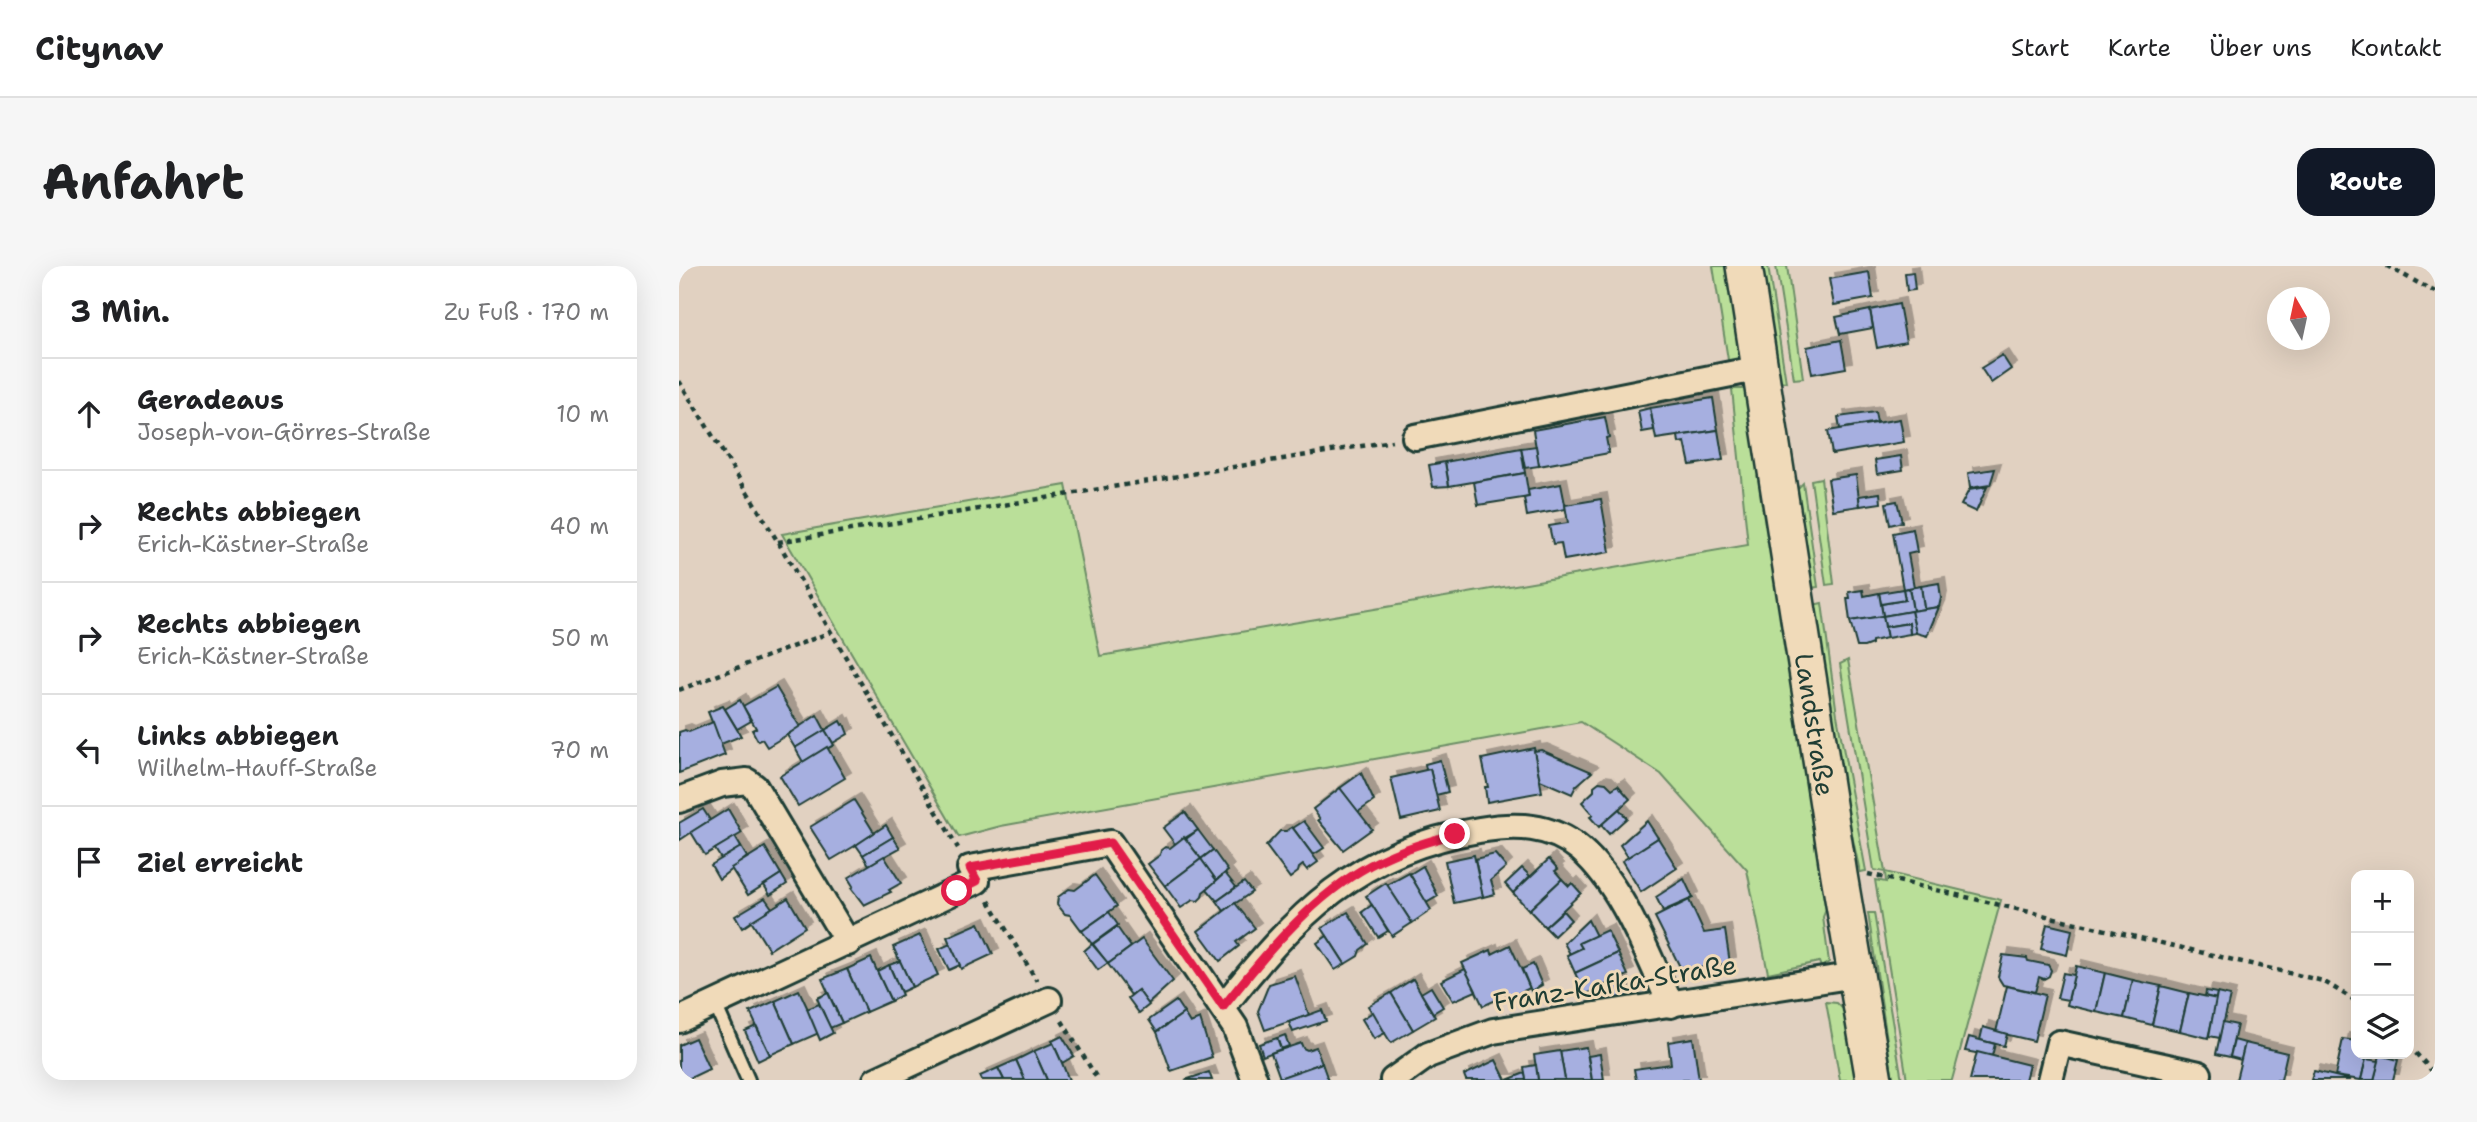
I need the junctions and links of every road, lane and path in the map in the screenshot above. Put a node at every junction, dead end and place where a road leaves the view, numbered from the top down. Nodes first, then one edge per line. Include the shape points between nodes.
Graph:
1 (1744, 266) edge
2 (2387, 266) edge
3 (2435, 292) edge
4 (1761, 368) junction
5 (679, 381) edge
6 (1415, 437) joint
7 (778, 542) junction
8 (831, 632) junction
9 (679, 690) edge
10 (679, 800) edge
11 (973, 875) junction
12 (1839, 875) junction
13 (848, 943) junction
14 (1856, 975) junction
15 (2351, 998) edge
16 (1049, 1000) junction
17 (715, 1004) junction
18 (1671, 1005) junction
19 (1223, 1007) junction
20 (679, 1020) edge
21 (2414, 1051) edge
22 (2154, 1072) edge
23 (2199, 1074) dead end
24 (2435, 1074) edge
25 (748, 1080) edge
26 (876, 1080) edge
27 (1098, 1080) edge
28 (1255, 1080) edge
29 (1393, 1080) edge
30 (1874, 1080) edge
31 (2050, 1080) edge

1 - 4 street, Landstraße
2 - 3 path
4 - 6 street
4 - 12 street, Landstraße
5 - 7 path
6 - 7 path
7 - 8 path
8 - 9 path
8 - 11 path
10 - 13 street via 722,784 747,781 755,787
11 - 13 street
11 - 16 path
11 - 19 street via 1110,843
12 - 14 street, Landstraße
12 - 15 path via 1866,873 2287,972 2323,981
13 - 17 street
14 - 18 street, Franz-Kafka-Straße
14 - 30 street, Landstraße
16 - 26 street
16 - 27 path
17 - 20 street
17 - 25 lane
18 - 19 street via 1619,895 1581,850 1538,828 1504,826 1411,846 1361,870 1315,906 1256,965
18 - 29 street, Franz-Kafka-Straße via 1493,1031 1428,1055
19 - 28 street
21 - 24 path
22 - 23 street
22 - 31 street via 2059,1042

